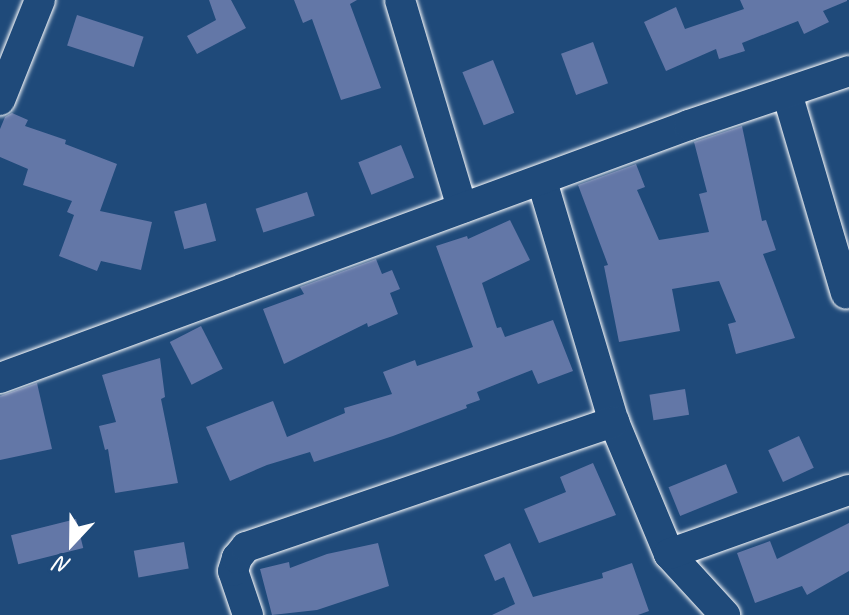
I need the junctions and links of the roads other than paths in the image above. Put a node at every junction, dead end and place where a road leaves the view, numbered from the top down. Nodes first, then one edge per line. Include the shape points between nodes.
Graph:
1 (40, 0) edge
2 (400, 0) edge
3 (849, 71) edge
4 (787, 93) junction
5 (0, 100) edge
6 (542, 181) junction
7 (462, 208) junction
8 (846, 294) dead end
9 (0, 378) edge
10 (614, 422) junction
11 (849, 490) edge
12 (669, 554) junction
13 (248, 615) edge
14 (725, 615) edge

1 - 5 street
2 - 7 street
3 - 4 street
4 - 6 street
4 - 8 street
6 - 7 street
6 - 10 street
7 - 9 street
10 - 12 street
10 - 13 street via 246,547 233,571
11 - 12 street
12 - 14 street

